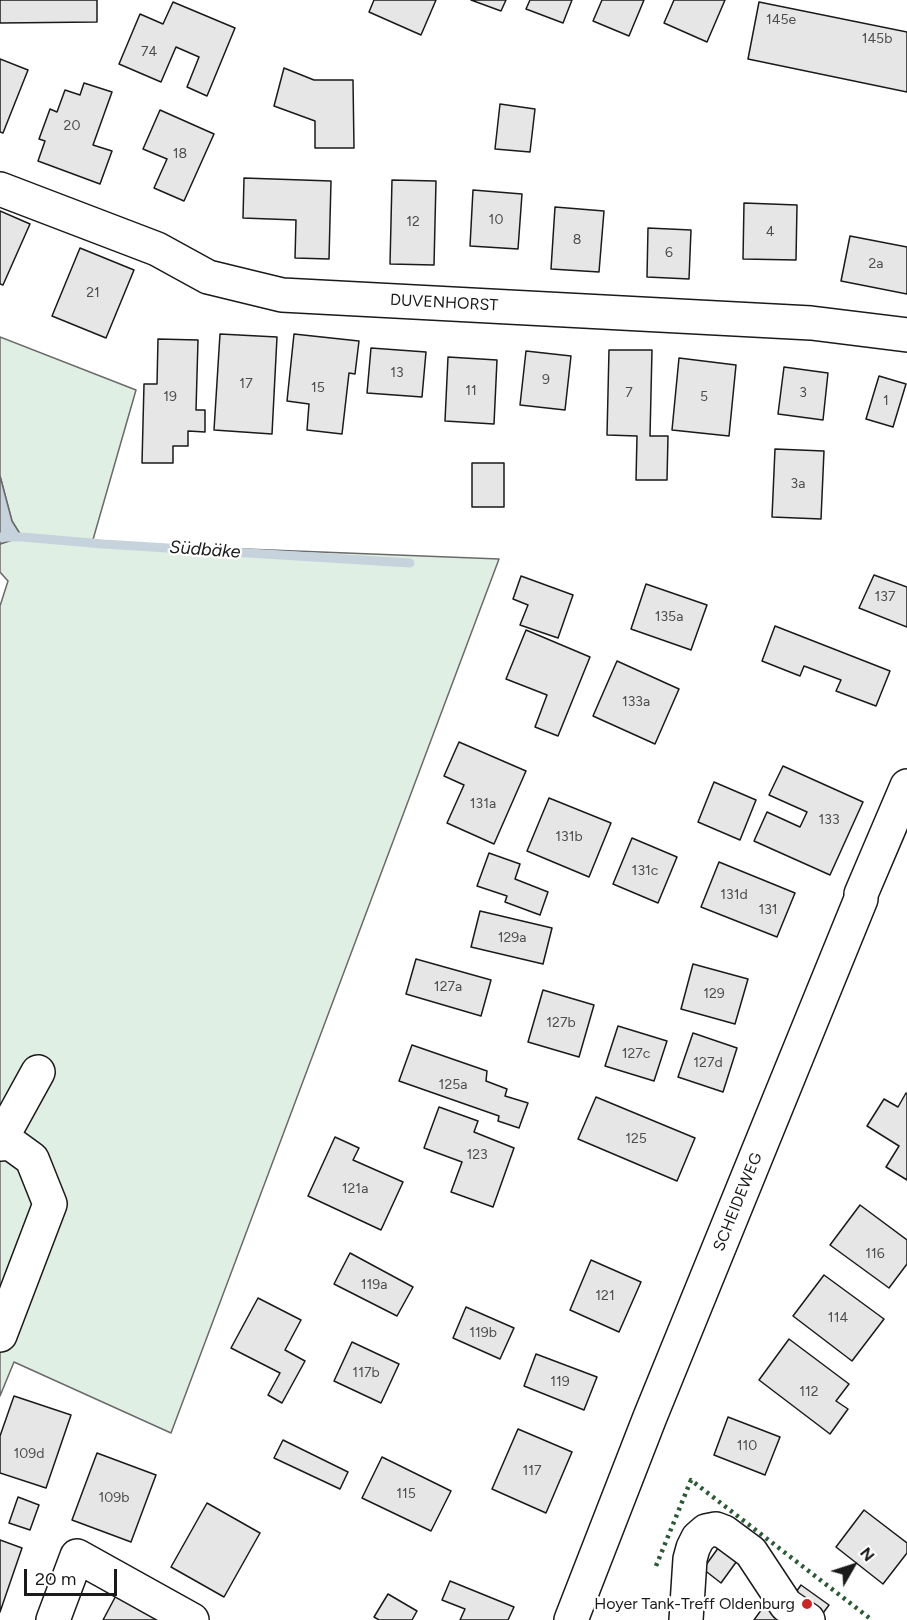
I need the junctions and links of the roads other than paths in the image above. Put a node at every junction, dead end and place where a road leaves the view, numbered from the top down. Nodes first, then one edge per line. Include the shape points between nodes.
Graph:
1 (0, 189) edge
2 (907, 335) edge
3 (907, 786) edge
4 (38, 1072) dead end
5 (0, 1142) edge
6 (0, 1335) edge
7 (579, 1618) edge
8 (53, 1620) edge
9 (192, 1620) edge
10 (686, 1620) edge
11 (808, 1620) edge

1 - 2 street, DUVENHORST via 156,249 208,277 282,295 799,323
3 - 7 street, SCHEIDEWEG via 646,1427
4 - 5 street
5 - 6 street via 10,1143 32,1159 50,1204
8 - 9 street via 77,1556
10 - 11 street via 693,1548 706,1531 716,1529 752,1552 786,1605

